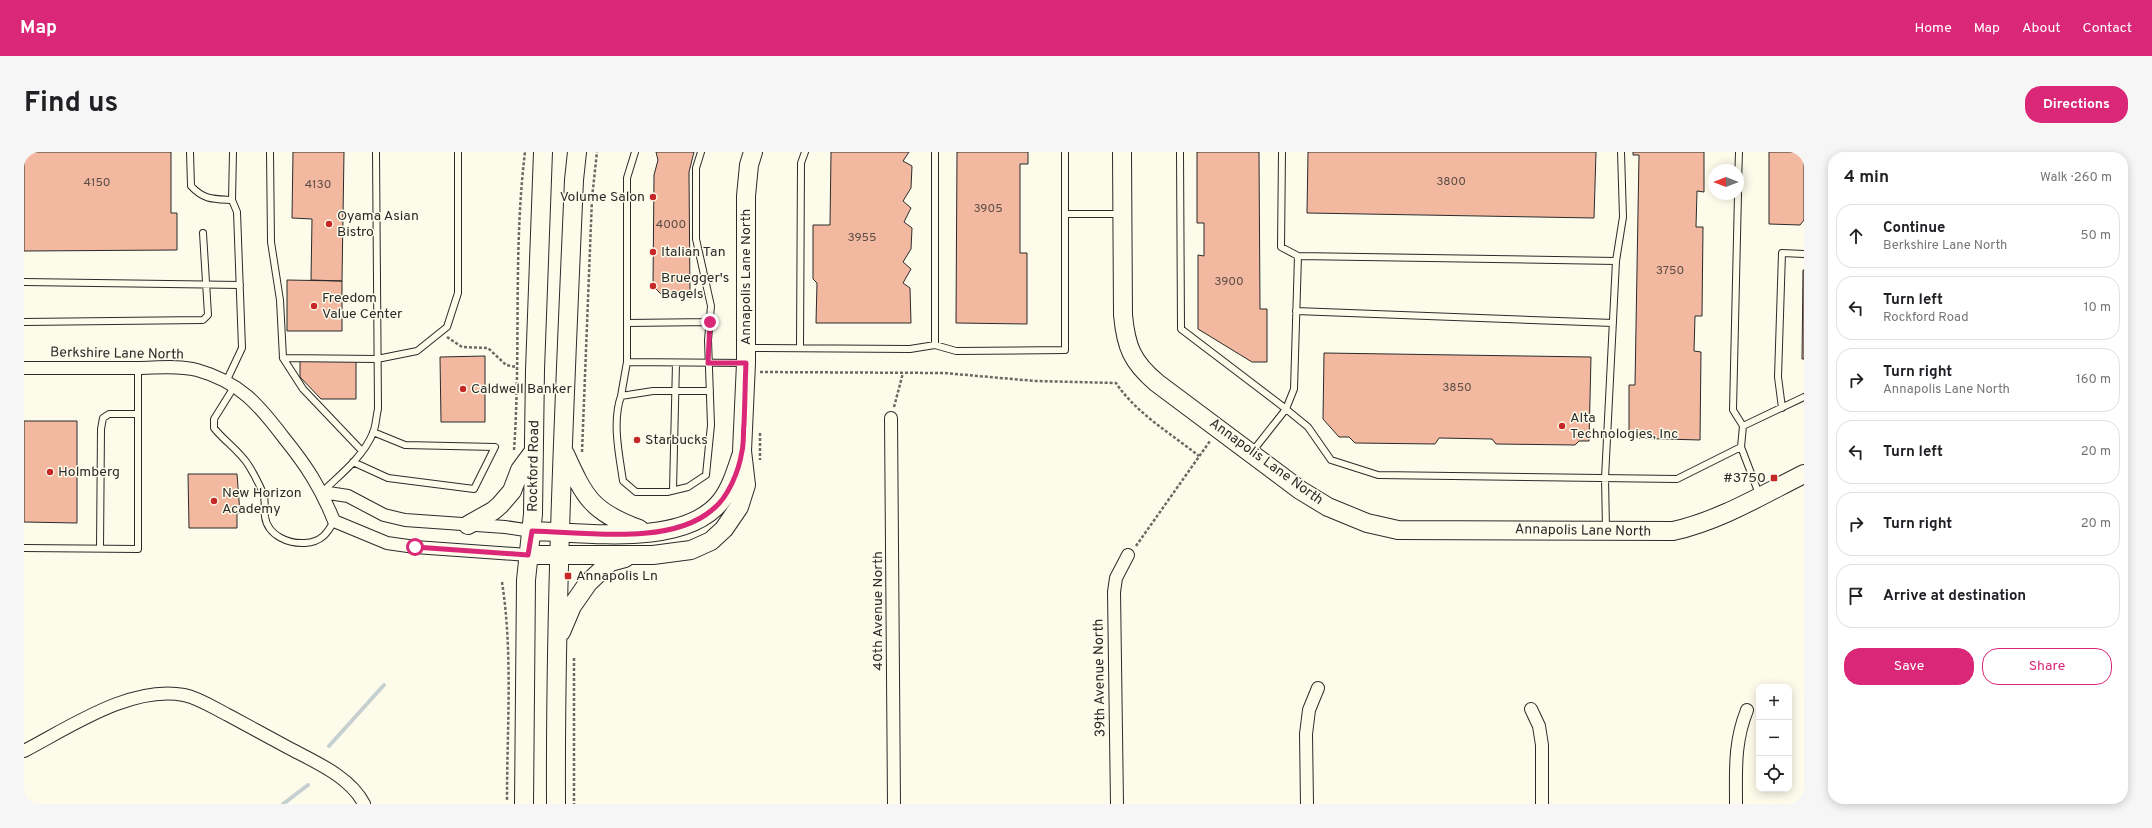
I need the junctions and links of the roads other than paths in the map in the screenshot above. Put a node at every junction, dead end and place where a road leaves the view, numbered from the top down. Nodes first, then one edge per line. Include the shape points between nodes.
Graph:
1 (190, 152) edge
2 (233, 152) edge
3 (270, 152) edge
4 (376, 152) edge
5 (458, 152) edge
6 (543, 152) edge
7 (577, 152) edge
8 (635, 152) edge
9 (701, 152) edge
10 (753, 152) edge
11 (805, 152) edge
12 (935, 152) edge
13 (1065, 152) edge
14 (1122, 152) edge
15 (1180, 152) edge
16 (1282, 152) edge
17 (1621, 152) edge
18 (1739, 152) edge
19 (1739, 164) edge
20 (232, 200) junction
21 (1738, 200) edge
22 (1065, 214) junction
23 (1122, 214) junction
24 (203, 233) dead end
25 (1804, 254) edge
26 (1298, 256) junction
27 (1616, 261) junction
28 (24, 282) edge
29 (206, 283) junction
30 (240, 285) junction
31 (1296, 311) junction
32 (24, 322) edge
33 (710, 322) junction
34 (627, 323) junction
35 (1613, 323) junction
36 (935, 345) junction
37 (800, 348) junction
38 (283, 358) junction
39 (377, 359) junction
40 (751, 361) junction
41 (627, 362) junction
42 (676, 363) junction
43 (708, 363) junction
44 (24, 368) edge
45 (138, 368) junction
46 (230, 384) junction
47 (676, 391) junction
48 (710, 391) junction
49 (621, 396) junction
50 (1804, 397) edge
51 (1782, 408) junction
52 (1286, 409) junction
53 (138, 414) junction
54 (891, 418) road end
55 (1742, 426) junction
56 (373, 432) junction
57 (1741, 447) junction
58 (563, 450) junction
59 (362, 451) junction
60 (534, 451) junction
61 (742, 451) junction
62 (1251, 453) junction
63 (353, 462) junction
64 (1804, 474) edge
65 (1605, 478) junction
66 (673, 490) junction
67 (322, 492) junction
68 (1759, 496) junction
69 (334, 521) junction
70 (468, 525) junction
71 (532, 531) junction
72 (1606, 531) junction
73 (561, 532) junction
74 (649, 532) junction
75 (24, 548) edge
76 (100, 548) junction
77 (637, 554) junction
78 (528, 555) junction
79 (560, 555) junction
80 (1128, 556) road end
81 (557, 642) junction
82 (1318, 688) dead end
83 (1531, 709) dead end
84 (1747, 710) dead end
85 (24, 751) edge
86 (364, 804) edge
87 (524, 804) edge
88 (556, 804) edge
89 (894, 804) edge
90 (1117, 804) edge
91 (1306, 804) edge
92 (1542, 804) edge
93 (1736, 804) edge

1 - 20 lane via 191,186 200,195
2 - 20 lane
3 - 38 lane via 271,242 280,300
4 - 39 lane
5 - 39 lane via 458,292 447,327 417,351
6 - 60 street, Rockford Road
7 - 58 street, Rockford Road
8 - 34 lane via 627,178
9 - 33 lane via 696,168 696,239 711,306
10 - 40 street, Annapolis Lane North via 746,196
11 - 37 lane via 801,164
12 - 36 lane
13 - 22 lane
14 - 23 street, Annapolis Lane North
15 - 52 lane via 1181,329
16 - 26 lane via 1281,247
17 - 27 lane via 1623,217
18 - 19 lane
20 - 30 lane via 237,212
21 - 55 lane via 1733,410
22 - 23 lane
22 - 36 lane via 1065,350 956,351
23 - 62 street, Annapolis Lane North via 1122,315 1134,360 1157,383
24 - 29 lane
25 - 51 lane via 1782,253 1778,377
26 - 27 lane
26 - 31 lane
27 - 35 lane
28 - 29 lane
29 - 30 lane
29 - 32 lane via 208,315 203,320
30 - 46 lane via 242,348
31 - 35 lane
31 - 52 lane via 1294,389
33 - 34 lane
33 - 43 lane
34 - 41 lane
35 - 65 lane
36 - 37 lane via 910,349
37 - 40 lane
38 - 39 lane
38 - 59 lane via 303,389
39 - 56 lane via 378,409
40 - 43 lane
40 - 61 street, Annapolis Lane North
41 - 42 lane
41 - 49 lane
42 - 43 lane
42 - 47 lane
43 - 48 lane
44 - 45 street, Berkshire Lane North
45 - 46 street, Berkshire Lane North via 196,370
45 - 53 lane
46 - 67 street, Berkshire Lane North via 262,408 308,468
46 - 69 lane via 214,419 214,428 248,465 263,493 266,519 270,528 282,539 312,543 321,540 328,533
47 - 48 lane
47 - 49 lane via 653,391
47 - 66 lane
48 - 66 lane via 711,425 706,475 688,487
49 - 66 lane via 618,405 618,445 623,481 636,492
50 - 51 lane
51 - 55 lane
52 - 62 lane
52 - 65 lane via 1308,427 1331,460 1378,475
53 - 76 lane via 109,414 103,418
53 - 76 lane via 138,549
54 - 89 street, 40th Avenue North
55 - 57 lane
56 - 59 lane
56 - 63 lane via 405,445 495,447 474,489 388,478
57 - 65 lane via 1677,479
57 - 68 lane
58 - 73 street, Rockford Road
58 - 74 street via 581,488 596,507 618,522
59 - 63 lane
60 - 70 street via 520,470 512,491 500,505
60 - 71 street, Rockford Road
61 - 74 street, Annapolis Lane North via 722,500 712,510 698,520 676,528
61 - 77 street, Annapolis Lane North via 746,485 739,507 724,529 711,541 691,550 670,554
62 - 72 street, Annapolis Lane North via 1300,490 1328,507 1378,526 1398,530
63 - 67 lane
64 - 68 street, Annapolis Lane North
65 - 72 lane
67 - 69 street, Berkshire Lane North
67 - 70 street via 348,496 384,515 405,520
68 - 72 street, Annapolis Lane North via 1694,526 1672,531
69 - 78 street via 387,544
70 - 71 street
71 - 73 street, Annapolis Lane North
71 - 78 street, Rockford Road
73 - 74 street, Annapolis Lane North
73 - 79 street, Rockford Road
75 - 76 lane
77 - 79 street, Annapolis Lane North
77 - 81 street via 610,562 590,581 572,606
78 - 79 street, Annapolis Lane North
78 - 87 street, Rockford Road
79 - 81 street, Rockford Road
80 - 90 street, 39th Avenue North via 1116,578 1114,592
81 - 88 street, Rockford Road
82 - 91 street via 1309,710 1306,734
83 - 92 street via 1540,726
84 - 93 street via 1736,751
85 - 86 street via 118,703 140,695 185,695 207,704 327,769 346,783

